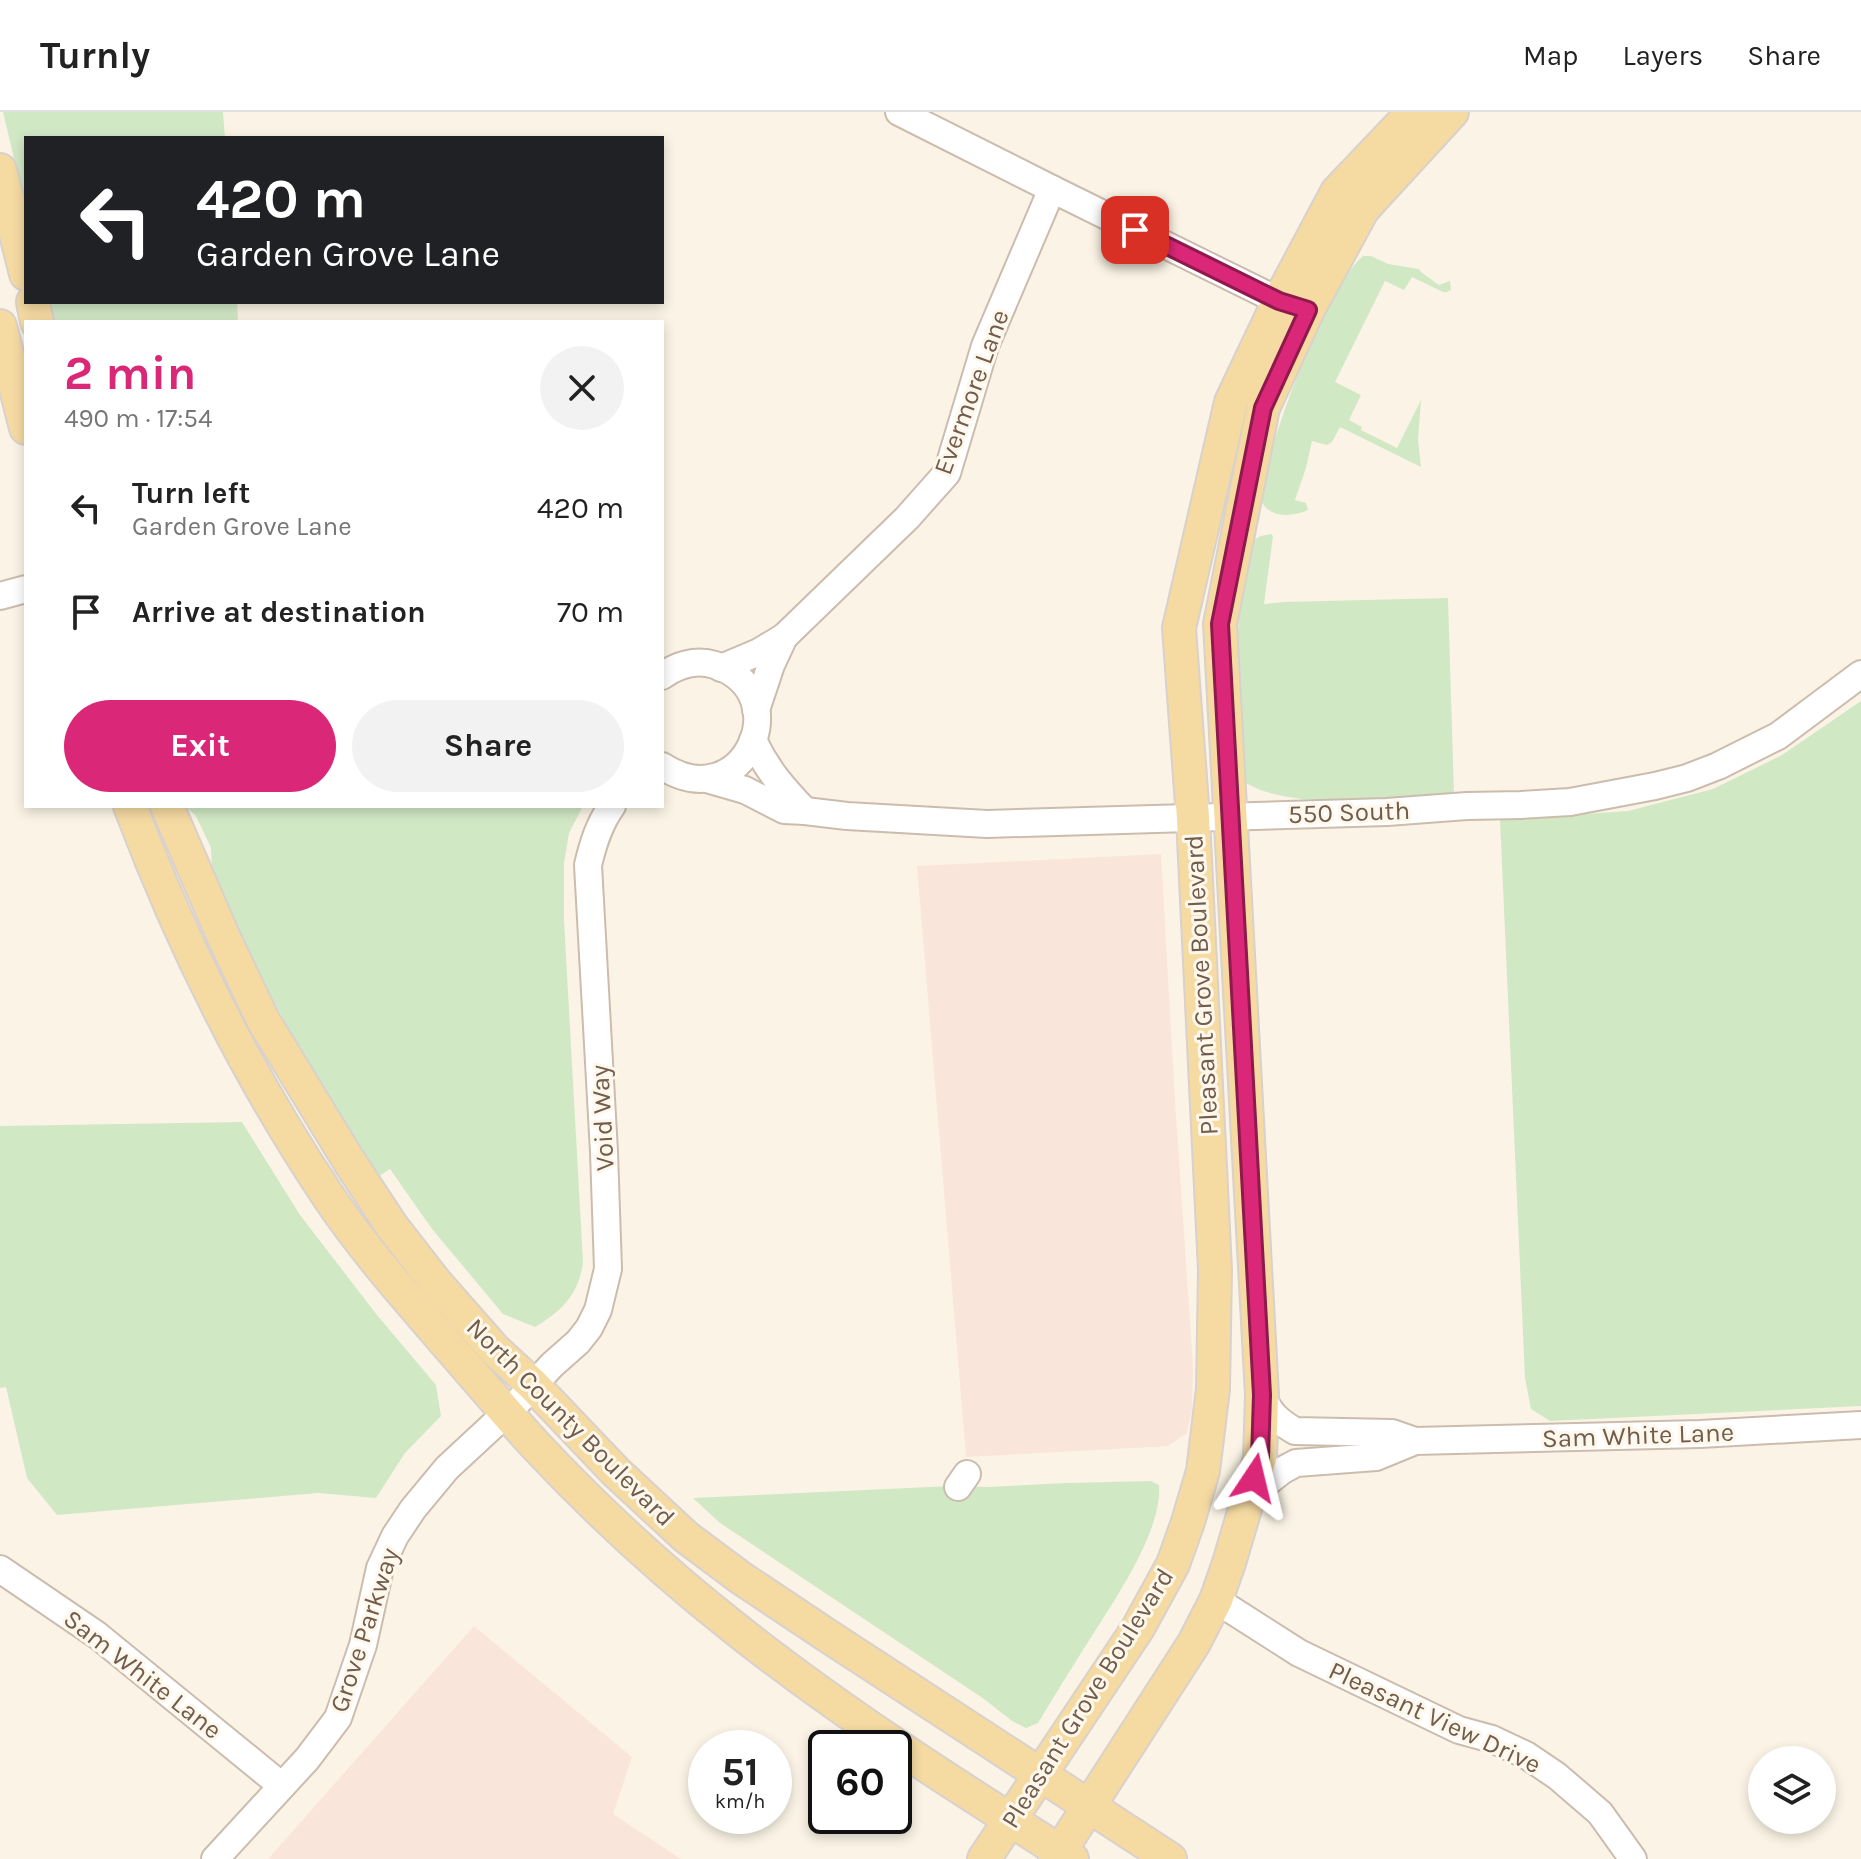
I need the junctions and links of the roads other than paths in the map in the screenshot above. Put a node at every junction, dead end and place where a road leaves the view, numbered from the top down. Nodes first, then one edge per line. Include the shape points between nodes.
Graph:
1 (899, 112) edge
2 (1413, 112) edge
3 (1452, 112) edge
4 (0, 170) edge
5 (1052, 189) junction
6 (24, 266) edge
7 (1294, 305) junction
8 (0, 326) edge
9 (24, 420) edge
10 (24, 590) edge
11 (0, 596) edge
12 (784, 637) junction
13 (664, 651) edge
14 (691, 663) junction
15 (721, 668) junction
16 (1861, 674) edge
17 (664, 675) edge
18 (756, 710) junction
19 (753, 740) junction
20 (666, 773) edge
21 (707, 779) junction
22 (131, 808) edge
23 (168, 808) edge
24 (611, 808) edge
25 (805, 811) junction
26 (1231, 817) junction
27 (1193, 818) junction
28 (1262, 1395) junction
29 (519, 1401) junction
30 (1861, 1425) edge
31 (1415, 1441) junction
32 (1247, 1498) junction
33 (0, 1569) edge
34 (1216, 1600) junction
35 (1041, 1775) junction
36 (282, 1786) junction
37 (1090, 1806) junction
38 (1011, 1819) junction
39 (1063, 1856) edge
40 (215, 1859) edge
41 (984, 1859) edge
42 (1170, 1859) edge
43 (1633, 1859) edge

1 - 5 street
2 - 7 main road, Pleasant Grove Boulevard via 1337,192
3 - 7 main road, Pleasant Grove Boulevard via 1363,209
4 - 6 main road
5 - 7 street
5 - 12 street, Evermore Lane via 985,346 947,473
7 - 26 main road, Pleasant Grove Boulevard via 1263,408 1220,624
7 - 27 main road, Pleasant Grove Boulevard via 1231,402 1179,628
8 - 9 main road
10 - 11 street
12 - 15 street
12 - 18 street
13 - 14 street
14 - 15 street
14 - 17 street
15 - 18 street via 744,684
16 - 26 street, 550 South via 1778,736 1718,766 1655,786 1546,804
18 - 19 street
19 - 21 street via 738,765
19 - 25 street via 772,775
20 - 21 street, 550 South
21 - 25 street, 550 South via 784,810
22 - 29 main road, North County Boulevard via 227,1027 296,1147 396,1286
23 - 29 main road, North County Boulevard via 263,1020 391,1225 494,1349
24 - 29 street, Void Way via 588,865 608,1269 589,1328
25 - 27 street, 550 South via 987,824
26 - 27 street, 550 South
26 - 28 main road, Pleasant Grove Boulevard
27 - 35 main road, Pleasant Grove Boulevard via 1215,1270 1213,1389 1203,1471 1168,1573
28 - 31 street, Sam White Lane via 1269,1411 1295,1431 1392,1433
28 - 32 main road, Pleasant Grove Boulevard via 1260,1458
29 - 35 main road, North County Boulevard via 616,1472 686,1537 741,1578
29 - 36 street, Grove Parkway via 447,1468 395,1536 380,1568 363,1645 338,1718
29 - 38 main road, North County Boulevard via 599,1510 669,1574 864,1722
30 - 31 street, Sam White Lane
31 - 32 street, Sam White Lane via 1376,1457 1296,1463
32 - 34 main road, Pleasant Grove Boulevard
33 - 36 street, Sam White Lane via 97,1635
34 - 37 main road, Pleasant Grove Boulevard
34 - 43 street, Pleasant View Drive via 1299,1653 1459,1730 1526,1755 1600,1813
35 - 37 main road, North County Boulevard
35 - 38 main road, Pleasant Grove Boulevard
36 - 40 street, Grove Parkway
37 - 39 main road, Pleasant Grove Boulevard
37 - 42 main road, North County Boulevard
38 - 39 main road, North County Boulevard
38 - 41 main road, Pleasant Grove Boulevard

